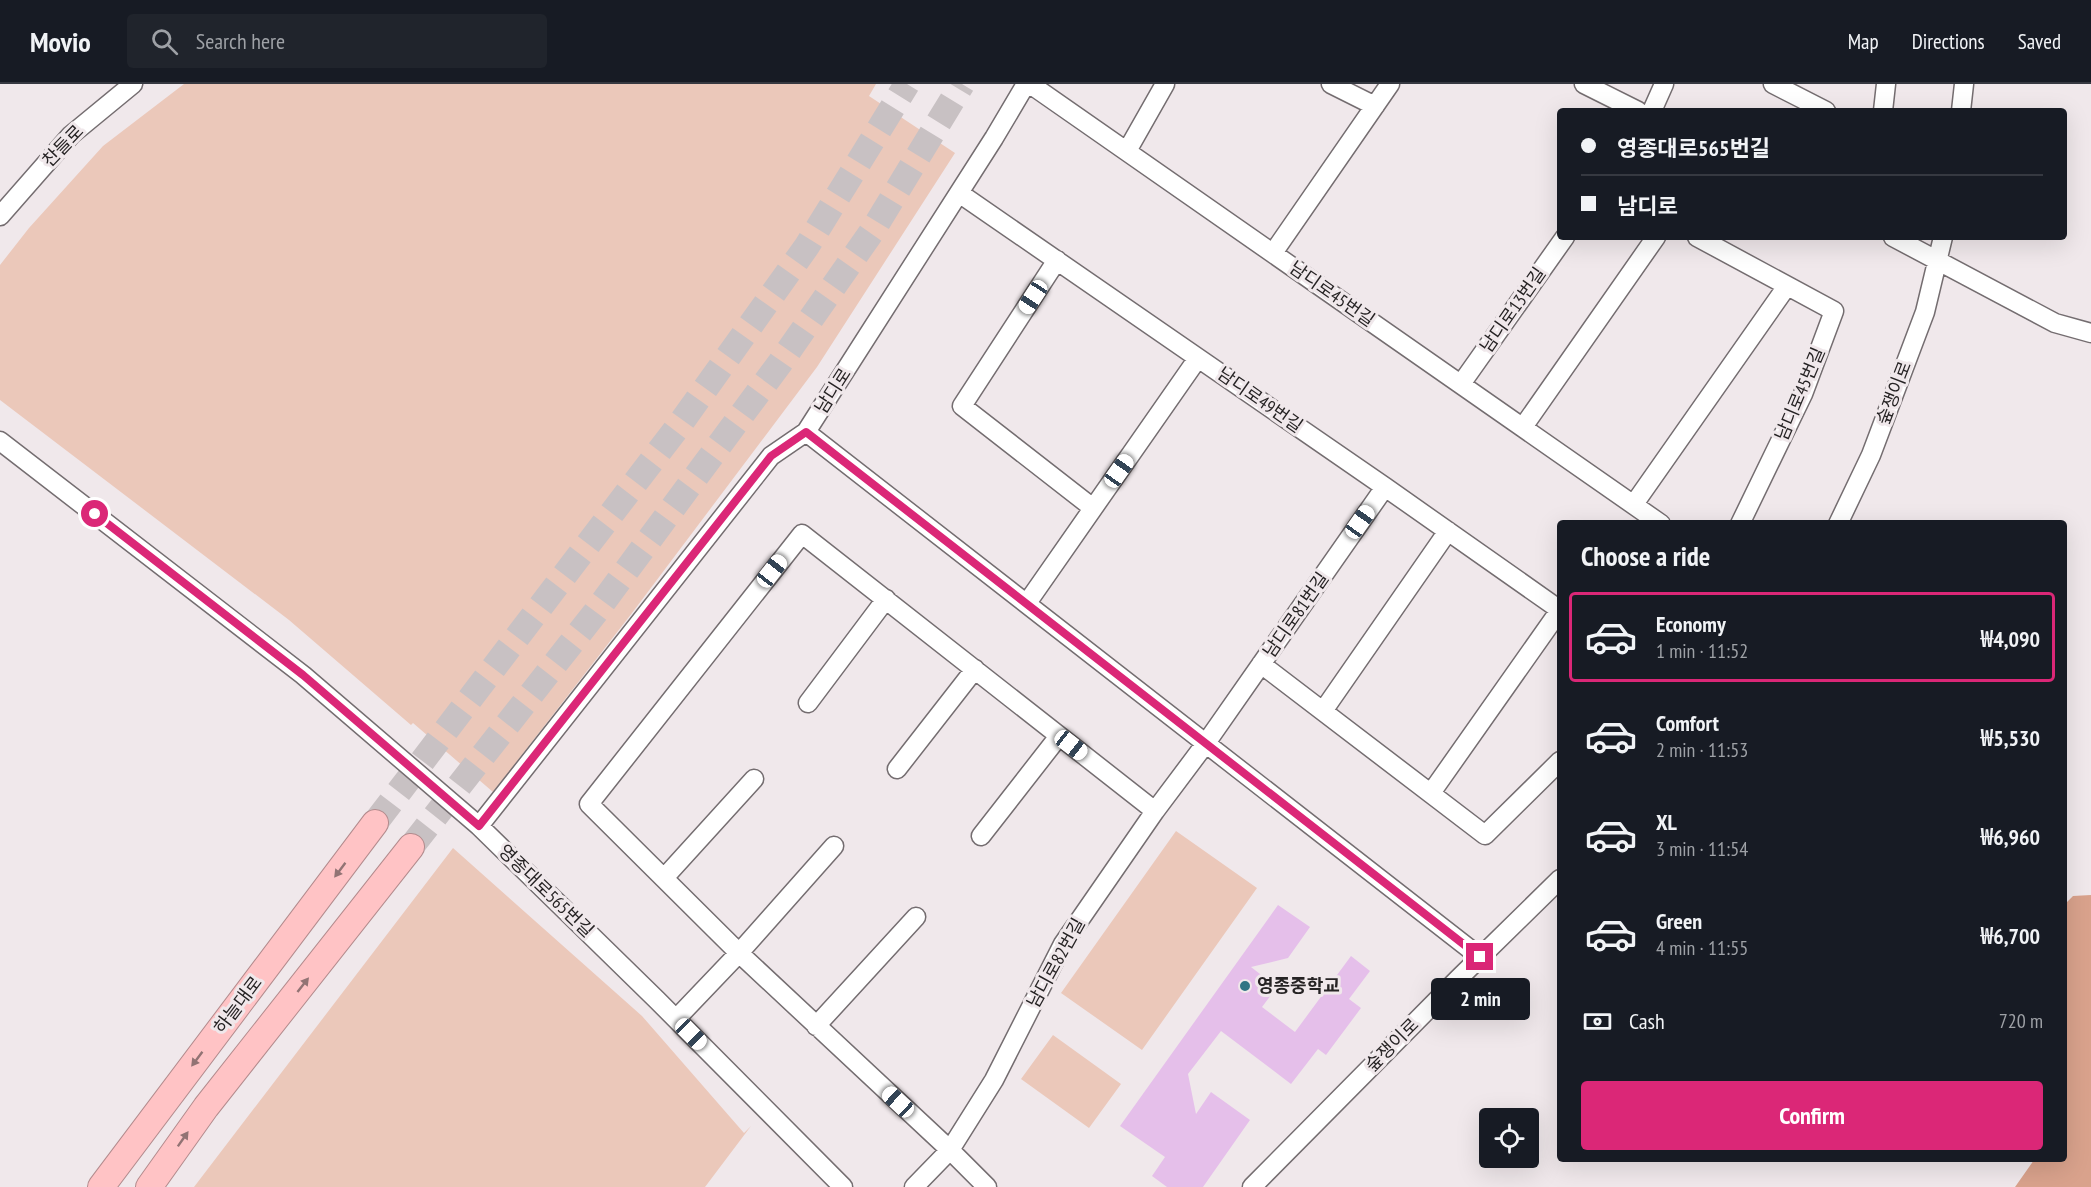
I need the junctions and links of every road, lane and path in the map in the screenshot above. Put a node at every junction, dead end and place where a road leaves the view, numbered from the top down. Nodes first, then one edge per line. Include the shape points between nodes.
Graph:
1 (133, 84) edge
2 (1028, 84) edge
3 (1165, 84) edge
4 (1331, 84) edge
5 (1390, 84) edge
6 (1584, 84) edge
7 (1664, 84) edge
8 (1773, 84) edge
9 (1886, 84) edge
10 (1964, 84) edge
11 (1375, 106) junction
12 (1632, 108) edge
13 (1654, 108) edge
14 (1820, 108) edge
15 (1883, 108) edge
16 (1961, 108) edge
17 (1127, 151) junction
18 (959, 193) junction
19 (0, 216) edge
20 (1563, 240) edge
21 (1654, 240) edge
22 (1703, 240) edge
23 (1899, 240) edge
24 (1942, 240) edge
25 (1273, 253) junction
26 (1938, 259) junction
27 (1057, 260) junction
28 (1787, 286) junction
29 (2091, 333) edge
30 (1198, 358) junction
31 (1461, 384) junction
32 (1523, 427) junction
33 (806, 432) junction
34 (0, 441) edge
35 (1385, 487) junction
36 (1634, 504) junction
37 (1093, 508) junction
38 (1656, 520) edge
39 (1742, 520) edge
40 (1840, 520) edge
41 (1448, 531) junction
42 (886, 599) junction
43 (1027, 603) junction
44 (1557, 608) edge
45 (1557, 614) edge
46 (1261, 664) junction
47 (975, 669) junction
48 (808, 703) dead end
49 (1323, 711) junction
50 (1059, 736) junction
51 (1206, 743) junction
52 (1557, 764) edge
53 (897, 769) dead end
54 (754, 779) dead end
55 (1431, 793) junction
56 (1155, 811) junction
57 (375, 824) tunnel mouth
58 (479, 826) junction
59 (981, 836) dead end
60 (834, 846) dead end
61 (411, 847) tunnel mouth
62 (664, 878) junction
63 (1557, 882) edge
64 (916, 917) dead end
65 (739, 953) junction
66 (1480, 957) junction
67 (676, 1019) junction
68 (816, 1026) junction
69 (950, 1150) junction
70 (101, 1187) edge
71 (149, 1187) edge
72 (843, 1187) edge
73 (914, 1187) edge
74 (987, 1187) edge
75 (1252, 1187) edge

1 - 19 street, 찬들로 via 71,135
2 - 17 street, 남디로45번길
2 - 18 street, 남디로
3 - 17 street
4 - 11 street
5 - 11 street
6 - 12 street
7 - 13 street
8 - 14 street
9 - 15 street
10 - 16 street
11 - 25 street
17 - 25 street, 남디로45번길
18 - 27 street, 남디로49번길
18 - 33 street, 남디로
20 - 31 street, 남디로13번길
21 - 32 street
22 - 28 street, 남디로45번길
23 - 26 street
24 - 26 street, 숲쟁이로
25 - 31 street, 남디로45번길
26 - 29 street via 2055,323
26 - 40 street, 숲쟁이로 via 1925,312 1871,455
27 - 30 street, 남디로49번길
27 - 37 street via 962,406
28 - 36 street
28 - 39 street, 남디로45번길 via 1834,311 1803,394
30 - 35 street, 남디로49번길
30 - 37 street
31 - 32 street, 남디로45번길
32 - 36 street, 남디로45번길
33 - 43 street, 남디로
33 - 58 street via 771,456
34 - 58 street, 영종대로565번길 via 303,675
35 - 41 street, 남디로49번길
35 - 46 street, 남디로81번길
36 - 38 street, 남디로45번길
37 - 43 street
41 - 44 street, 남디로49번길
41 - 49 street
42 - 47 street
42 - 48 street
42 - 62 street via 802,534 589,804
43 - 51 street, 남디로
45 - 55 street, 남디로49번길
46 - 49 street
46 - 51 street, 남디로81번길
47 - 50 street
47 - 53 street
49 - 55 street
50 - 56 street
50 - 59 street
51 - 56 street, 남디로82번길
51 - 66 street, 남디로
52 - 55 street via 1485,836
54 - 62 street
56 - 69 street, 남디로82번길 via 1063,944 994,1080
57 -> 70 highway, 하늘대로
58 - 67 street, 영종대로565번길
60 - 65 street
71 -> 61 highway via 206,1107
62 - 65 street
63 - 66 street, 숲쟁이로
64 - 68 street
65 - 67 street
65 - 68 street
66 - 75 street, 숲쟁이로
67 - 72 street, 영종대로565번길
68 - 69 street
69 - 73 street, 남디로82번길
69 - 74 street

